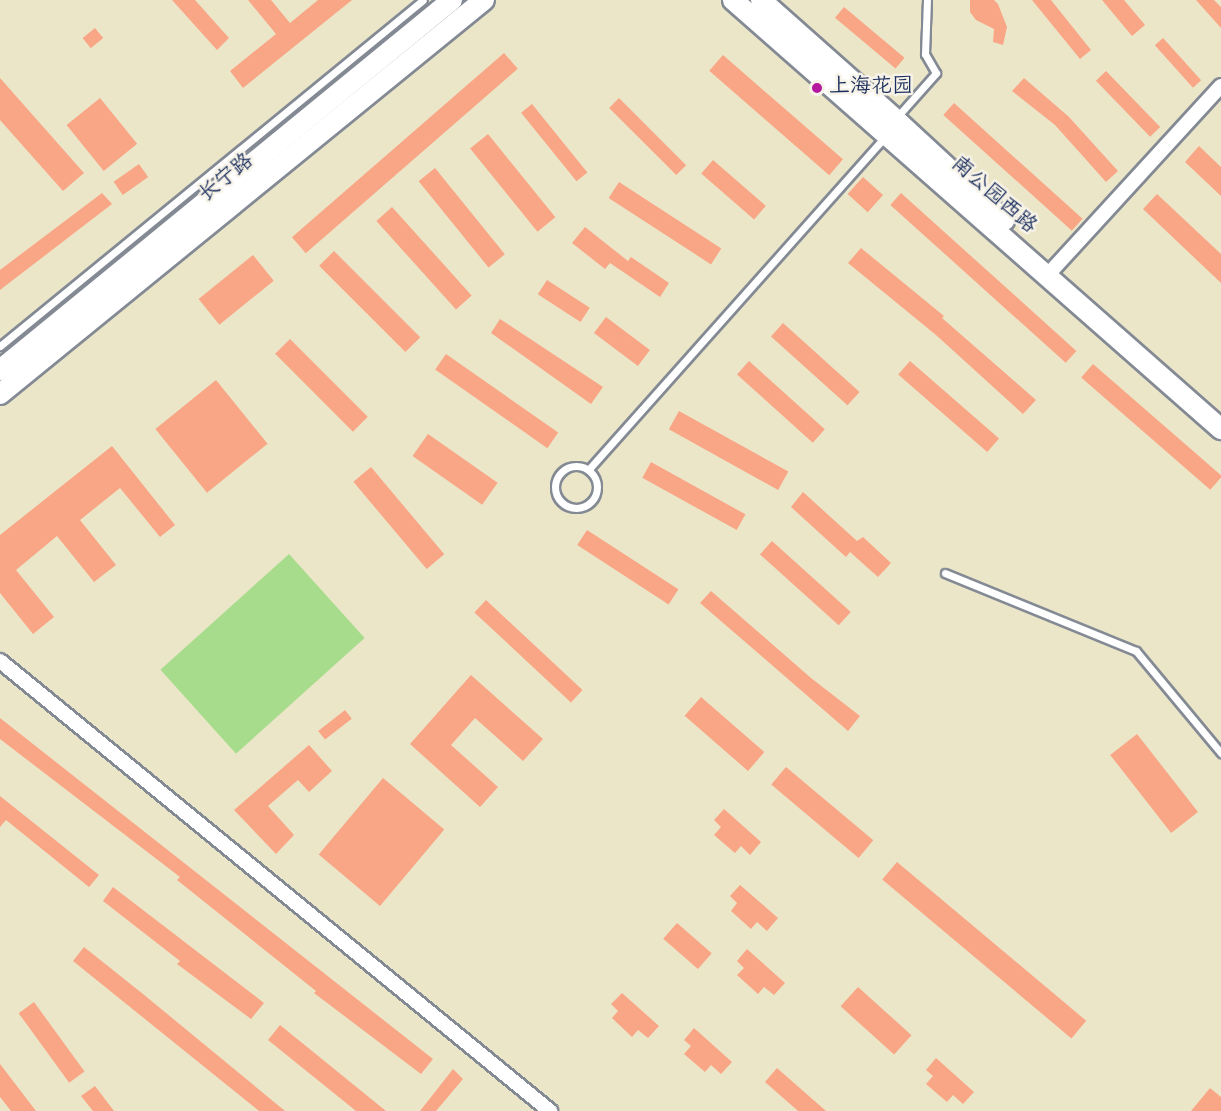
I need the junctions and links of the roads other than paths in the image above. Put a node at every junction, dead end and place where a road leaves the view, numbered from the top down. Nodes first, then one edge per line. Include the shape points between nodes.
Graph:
1 (423, 0) edge
2 (452, 0) edge
3 (484, 0) edge
4 (733, 0) edge
5 (761, 0) edge
6 (927, 0) edge
7 (1221, 86) edge
8 (891, 127) junction
9 (1054, 268) junction
10 (0, 346) edge
11 (0, 370) edge
12 (0, 394) edge
13 (1221, 413) edge
14 (1221, 429) edge
15 (589, 469) junction
16 (945, 573) dead end
17 (0, 661) edge
18 (1221, 753) edge
19 (550, 1111) edge

1 - 10 lane
2 - 11 main road, 长宁路
3 - 12 main road, 长宁路
4 - 8 main road, 南公园西路
5 - 8 main road, 南公园西路
6 - 8 lane via 925,54 936,73
7 - 9 street
8 - 9 main road, 南公园西路
8 - 14 main road, 南公园西路
8 - 15 lane
9 - 13 main road, 南公园西路
15 - 15 lane via 573,465 558,474 554,490 563,505 579,508 594,500 598,484
16 - 18 lane via 1136,651
17 - 19 street

